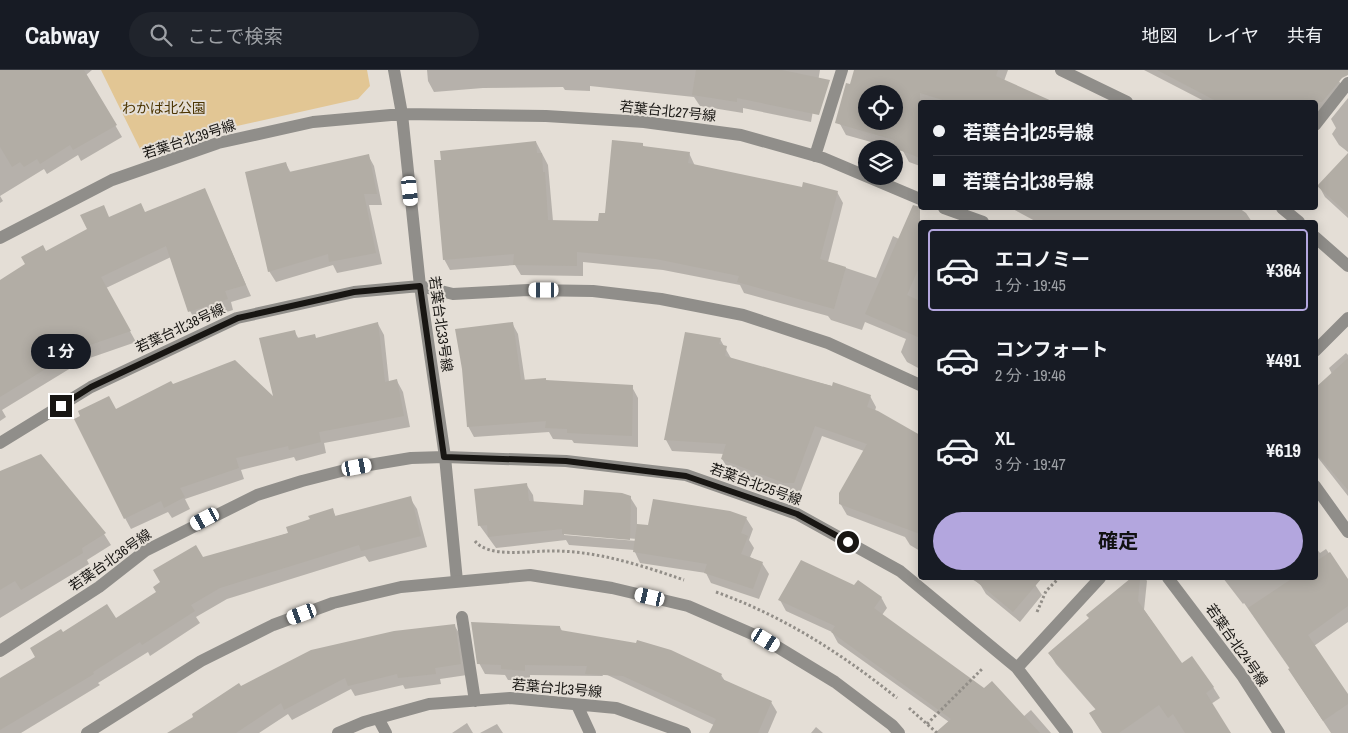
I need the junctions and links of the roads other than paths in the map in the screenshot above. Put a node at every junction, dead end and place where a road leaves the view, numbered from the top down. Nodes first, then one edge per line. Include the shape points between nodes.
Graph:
1 (394, 70) edge
2 (842, 70) edge
3 (1061, 70) edge
4 (1348, 83) edge
5 (1123, 100) edge
6 (402, 114) junction
7 (1318, 121) edge
8 (815, 156) junction
9 (918, 197) edge
10 (950, 210) edge
11 (1284, 210) edge
12 (977, 220) edge
13 (1297, 220) edge
14 (0, 238) edge
15 (1318, 240) edge
16 (1348, 266) edge
17 (420, 286) junction
18 (1348, 318) edge
19 (1318, 348) edge
20 (918, 384) edge
21 (0, 444) edge
22 (444, 457) junction
23 (1318, 490) edge
24 (1348, 532) edge
25 (1098, 580) edge
26 (1170, 580) edge
27 (457, 581) junction
28 (462, 617) dead end
29 (0, 651) edge
30 (1017, 668) junction
31 (475, 701) junction
32 (577, 705) junction
33 (378, 718) junction
34 (87, 733) edge
35 (338, 733) edge
36 (386, 733) edge
37 (590, 733) edge
38 (684, 733) edge
39 (899, 733) edge
40 (1067, 733) edge
41 (1278, 733) edge

1 - 6 street, 若葉台北33号線
2 - 8 street
3 - 5 street
4 - 7 street
6 - 8 street, 若葉台北27号線 via 546,116 644,122 741,135
6 - 14 street, 若葉台北39号線 via 313,122 218,143 112,180
6 - 17 street, 若葉台北33号線
8 - 9 street, 若葉台北27号線
10 - 12 street
11 - 13 street
15 - 16 street
17 - 20 street via 453,294 593,291 661,299 734,313 828,343
17 - 21 street, 若葉台北38号線 via 354,292 238,318 91,387
17 - 22 street, 若葉台北33号線
18 - 19 street
22 - 27 street, 若葉台北33号線
22 - 29 street, 若葉台北36号線 via 411,458 357,467 257,495 145,551 99,586
22 - 30 street, 若葉台北25号線 via 566,461 686,476 797,514 900,571
23 - 24 street
25 - 30 street
26 - 41 street, 若葉台北24号線 via 1243,677
27 - 34 street via 401,587 333,604 272,625 201,661
27 - 39 street via 530,575 612,588 688,606 766,640 835,682
28 - 31 street
30 - 40 street, 若葉台北25号線
31 - 32 street, 若葉台北3号線 via 510,698
31 - 33 street, 若葉台北3号線 via 429,704
32 - 37 street
32 - 38 street, 若葉台北3号線 via 616,708
33 - 35 street, 若葉台北3号線
33 - 36 street

